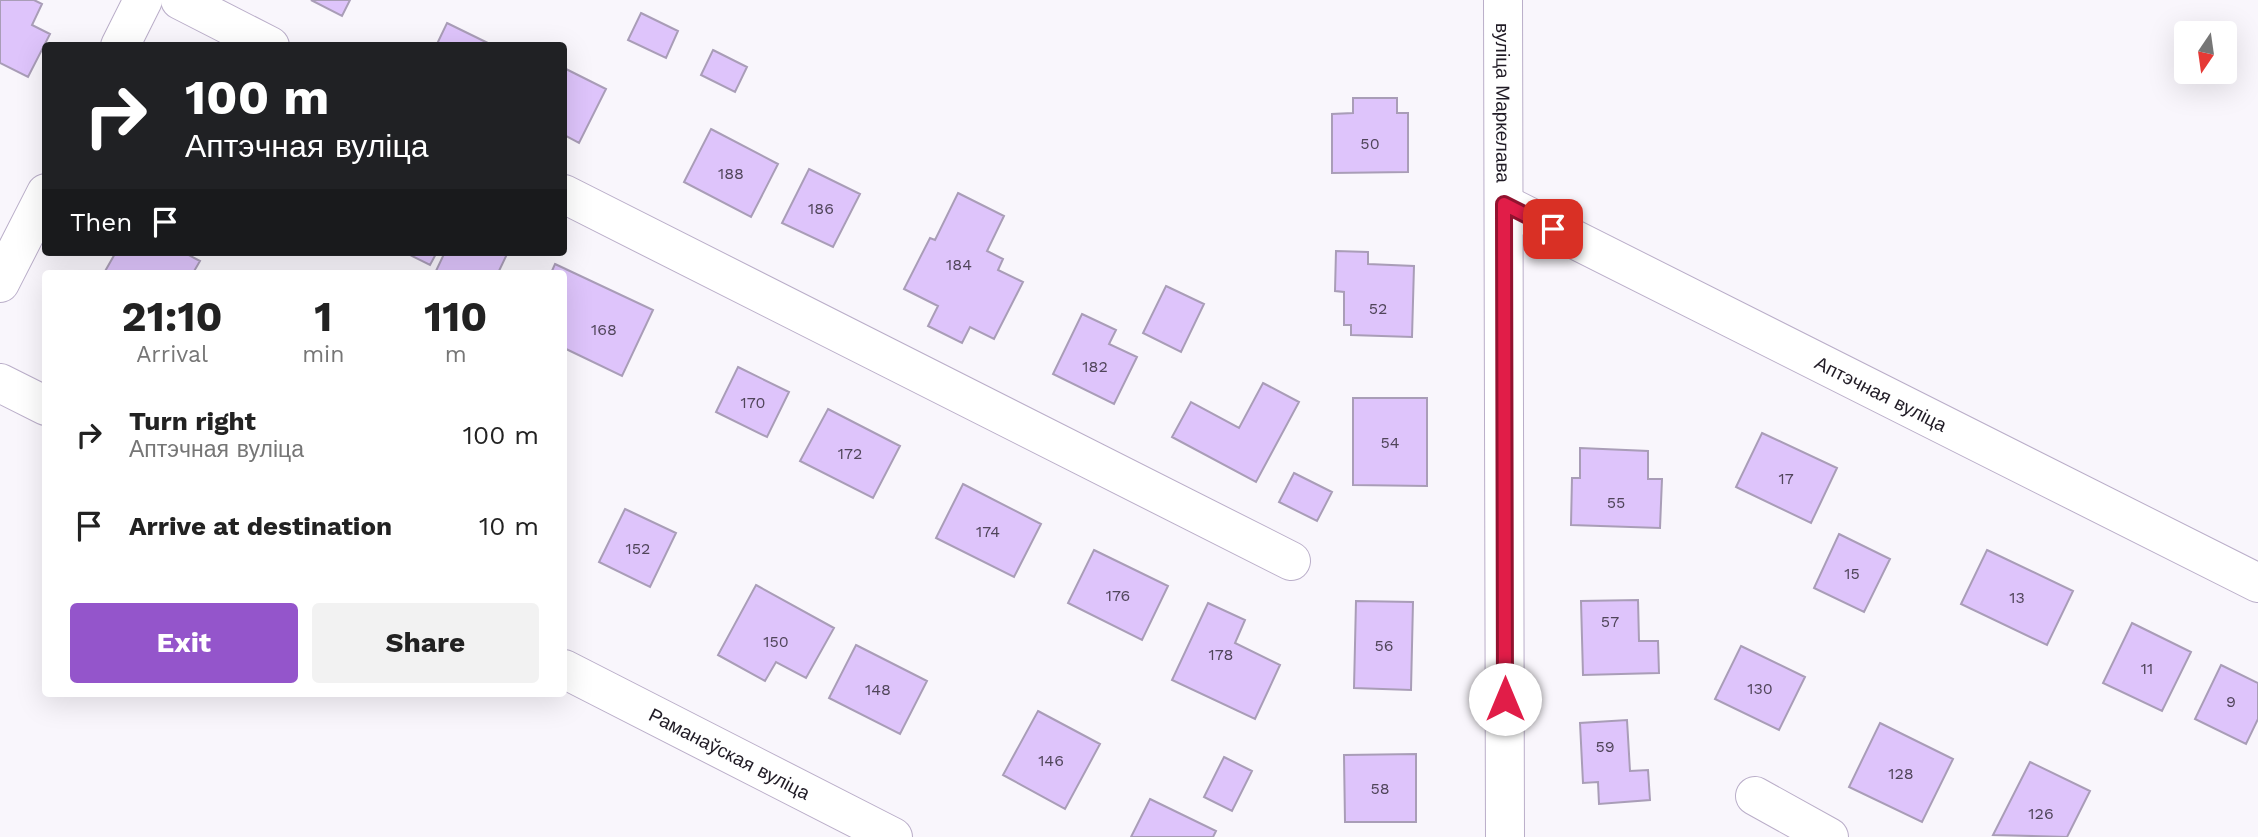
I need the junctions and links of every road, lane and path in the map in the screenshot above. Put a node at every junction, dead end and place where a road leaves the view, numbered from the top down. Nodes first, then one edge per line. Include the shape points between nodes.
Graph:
1 (143, 0) edge
2 (180, 0) edge
3 (1503, 0) edge
4 (122, 42) edge
5 (263, 42) edge
6 (567, 196) edge
7 (42, 201) edge
8 (1504, 204) junction
9 (0, 283) edge
10 (0, 383) edge
11 (42, 404) edge
12 (1291, 561) dead end
13 (2258, 583) edge
14 (567, 672) edge
15 (1755, 796) dead end
16 (893, 837) edge
17 (1505, 837) edge
18 (1829, 837) edge

1 - 4 street
2 - 5 street
3 - 8 street, вуліца Маркелава
6 - 12 street
7 - 9 street
8 - 13 street, Аптэчная вуліца
8 - 17 street, вуліца Маркелава
10 - 11 street
14 - 16 street, Раманаўская вуліца
15 - 18 street

